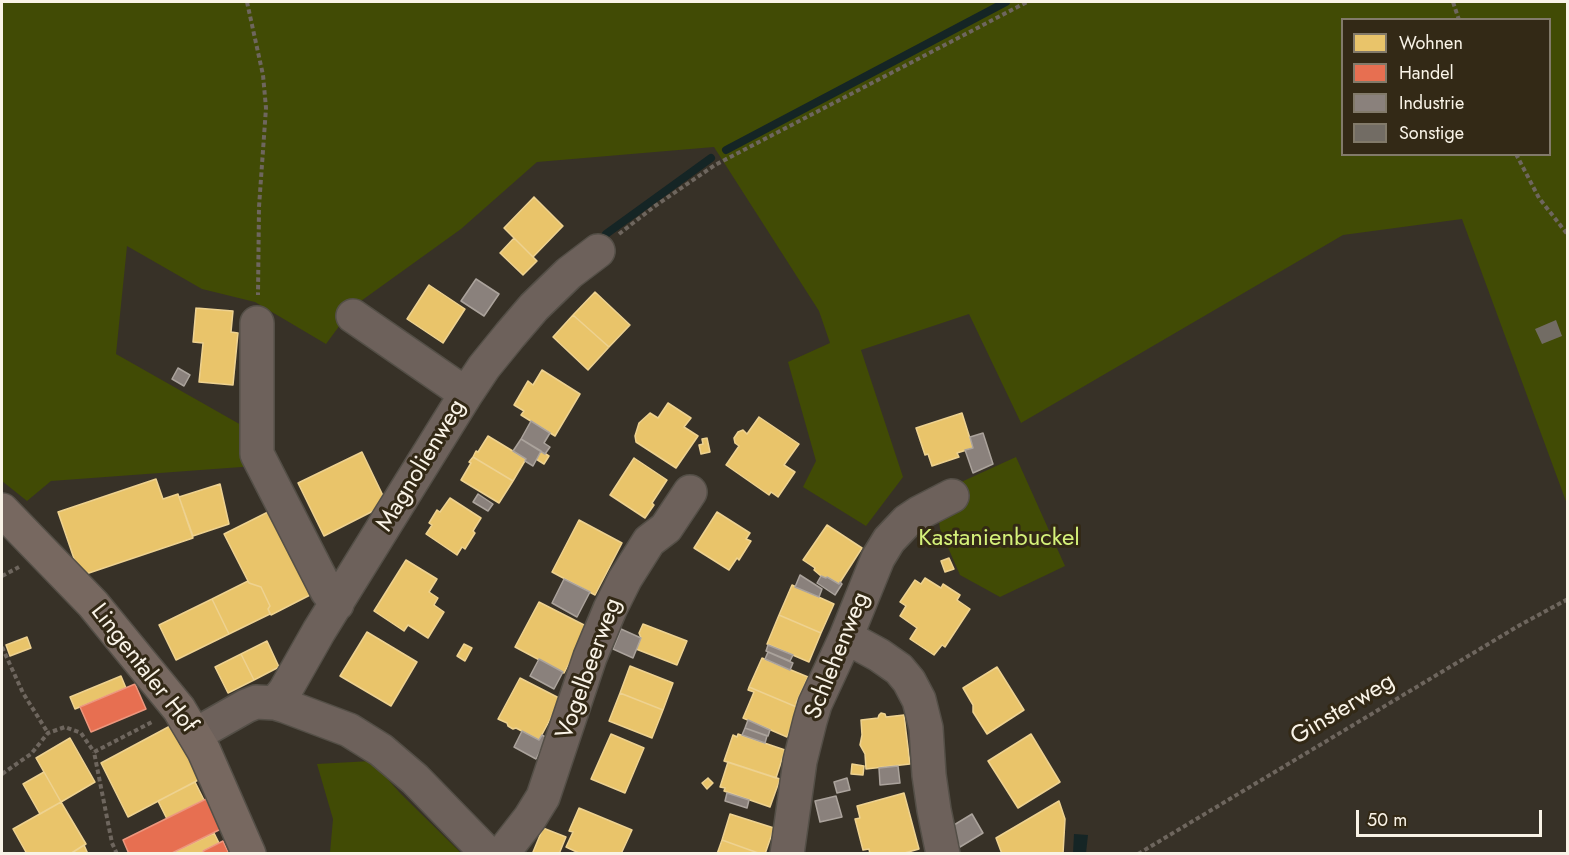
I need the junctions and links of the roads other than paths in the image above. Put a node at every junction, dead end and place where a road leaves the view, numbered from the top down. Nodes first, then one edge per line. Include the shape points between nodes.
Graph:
1 (597, 251) road end
2 (352, 316) dead end
3 (257, 322) road end
4 (466, 394) junction
5 (690, 492) dead end
6 (952, 496) dead end
7 (2, 510) edge
8 (337, 604) junction
9 (846, 637) junction
10 (275, 703) junction
11 (187, 722) junction
12 (249, 854) edge
13 (488, 854) edge
14 (502, 854) edge
15 (787, 854) edge
16 (943, 854) edge

1 - 4 street, Magnolienweg via 534,307
2 - 4 street
3 - 8 street via 256,454
4 - 8 street, Magnolienweg
5 - 14 street, Vogelbeerweg via 666,528 649,541 625,579 590,657 543,797
6 - 9 street, Schlehenweg via 912,517 889,540
7 - 11 main road, Lingentaler Hof via 93,604
8 - 10 street, Magnolienweg
9 - 15 street, Schlehenweg via 815,704 805,739
9 - 16 street via 899,669 919,700
10 - 11 street via 256,702
10 - 13 street via 349,730 381,750
11 - 12 main road, Lingentaler Hof

